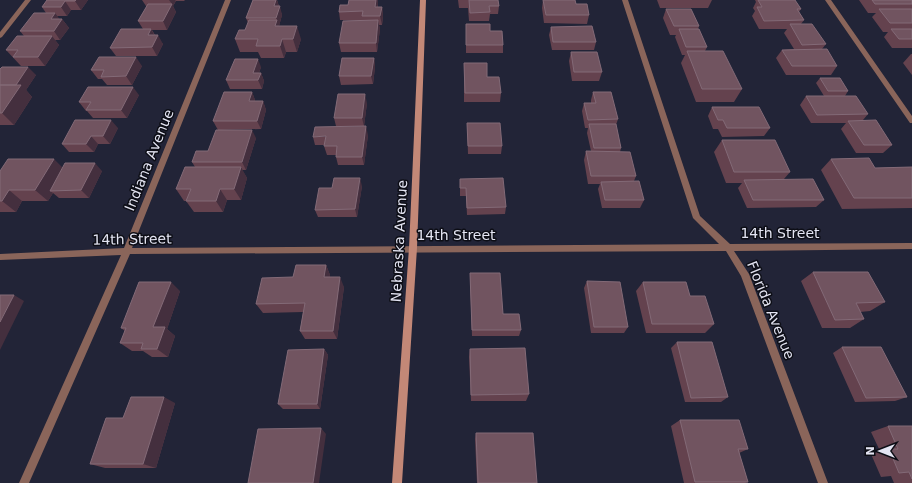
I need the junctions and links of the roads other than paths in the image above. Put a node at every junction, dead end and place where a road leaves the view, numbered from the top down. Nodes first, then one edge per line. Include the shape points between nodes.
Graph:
1 (28, 0) edge
2 (228, 0) edge
3 (423, 0) edge
4 (625, 0) edge
5 (828, 0) edge
6 (0, 36) edge
7 (912, 121) edge
8 (727, 246) junction
9 (912, 246) edge
10 (413, 248) junction
11 (126, 251) junction
12 (0, 257) edge
13 (24, 483) edge
14 (397, 483) edge
15 (823, 483) edge

1 - 6 street
2 - 11 street, Indiana Avenue
3 - 10 main road, Nebraska Avenue
4 - 8 street, Florida Avenue via 697,218
5 - 7 street
8 - 9 street, 14th Street
8 - 10 street, 14th Street
8 - 15 street, Florida Avenue via 745,274
10 - 11 street, 14th Street
10 - 14 main road, Nebraska Avenue
11 - 12 street, 14th Street
11 - 13 street, Indiana Avenue

